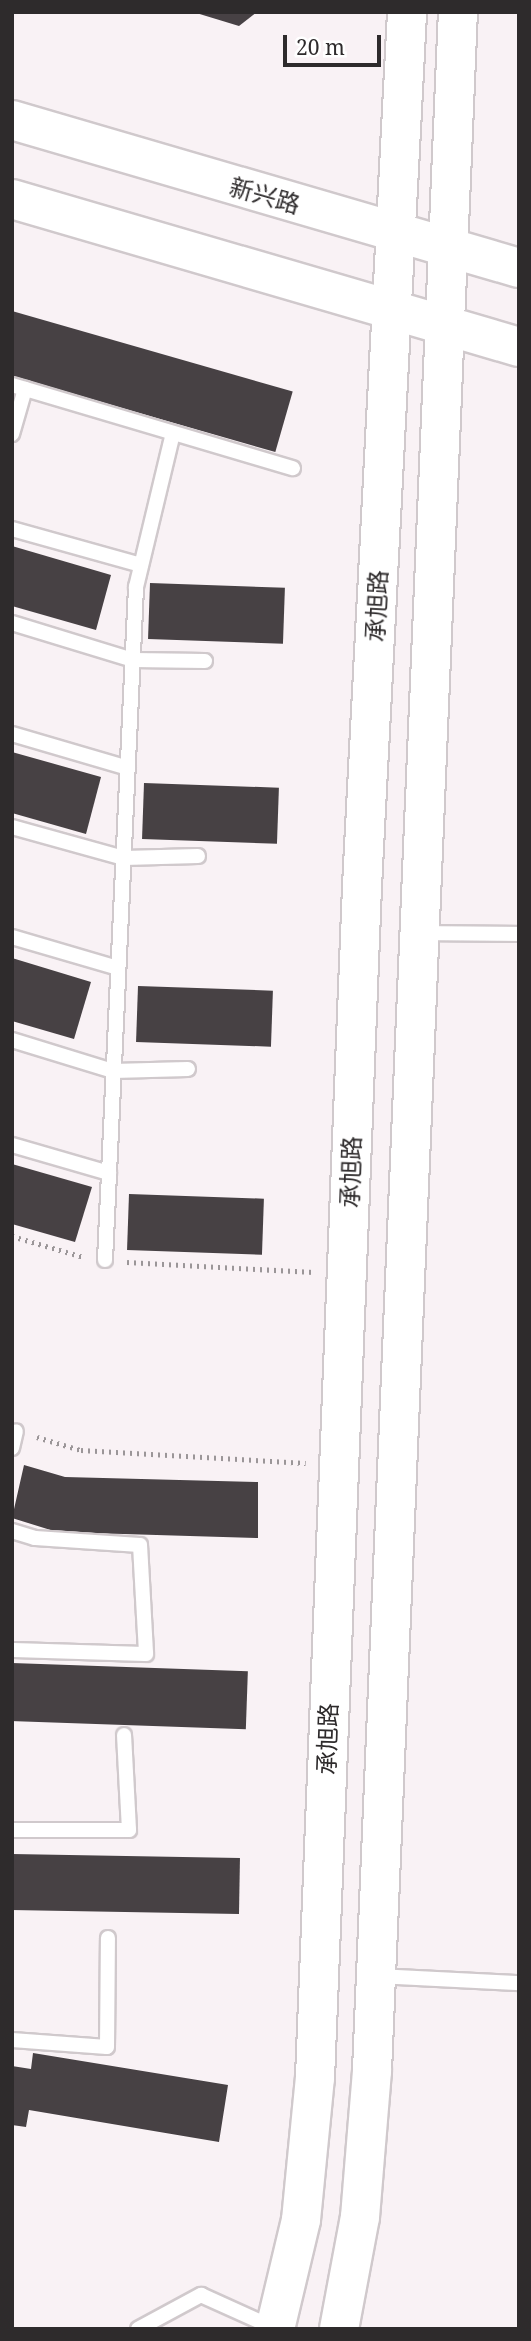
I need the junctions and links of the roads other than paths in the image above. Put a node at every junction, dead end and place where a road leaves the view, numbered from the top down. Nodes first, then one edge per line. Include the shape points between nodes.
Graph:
1 (407, 12) edge
2 (458, 12) edge
3 (12, 120) edge
4 (12, 199) edge
5 (399, 234) junction
6 (448, 249) junction
7 (519, 268) edge
8 (390, 310) junction
9 (446, 326) junction
10 (519, 347) edge
11 (19, 387) edge
12 (173, 433) junction
13 (12, 434) edge
14 (293, 468) dead end
15 (12, 529) edge
16 (141, 565) junction
17 (12, 623) edge
18 (133, 660) junction
19 (205, 661) dead end
20 (12, 734) edge
21 (128, 768) junction
22 (12, 827) edge
23 (198, 856) dead end
24 (124, 858) junction
25 (419, 933) junction
26 (519, 934) edge
27 (12, 937) edge
28 (118, 968) junction
29 (12, 1040) edge
30 (188, 1069) dead end
31 (114, 1071) junction
32 (12, 1144) edge
33 (109, 1173) junction
34 (105, 1260) road end
35 (16, 1432) road end
36 (12, 1448) edge
37 (12, 1531) edge
38 (12, 1650) edge
39 (124, 1735) dead end
40 (12, 1830) edge
41 (108, 1938) dead end
42 (374, 1976) junction
43 (519, 1983) edge
44 (12, 2040) edge
45 (138, 2329) edge
46 (275, 2329) edge
47 (339, 2329) edge

1 - 5 main road, 承旭路
2 - 6 main road
3 - 5 main road, 新兴路
4 - 8 main road
5 - 6 main road, 新兴路
5 - 8 main road, 承旭路
6 - 7 main road, 新兴路
6 - 9 main road
8 - 9 main road
8 - 46 main road, 承旭路 via 310,2141 296,2244
9 - 10 main road
9 - 25 main road
11 - 12 lane
11 - 13 lane
12 - 14 lane
12 - 16 lane
15 - 16 lane
16 - 18 lane
17 - 18 lane
18 - 19 lane
18 - 21 lane
20 - 21 lane
21 - 24 lane
22 - 24 lane
23 - 24 lane
24 - 28 lane
25 - 26 lane
25 - 42 main road
27 - 28 lane
28 - 31 lane
29 - 31 lane
30 - 31 lane
31 - 33 lane
32 - 33 lane
33 - 34 lane
35 - 36 lane
37 - 38 lane via 35,1538 140,1545 146,1654
39 - 40 lane via 129,1830
41 - 44 lane via 107,2047
42 - 43 lane
42 - 47 main road via 360,2217
45 - 46 lane via 201,2295

